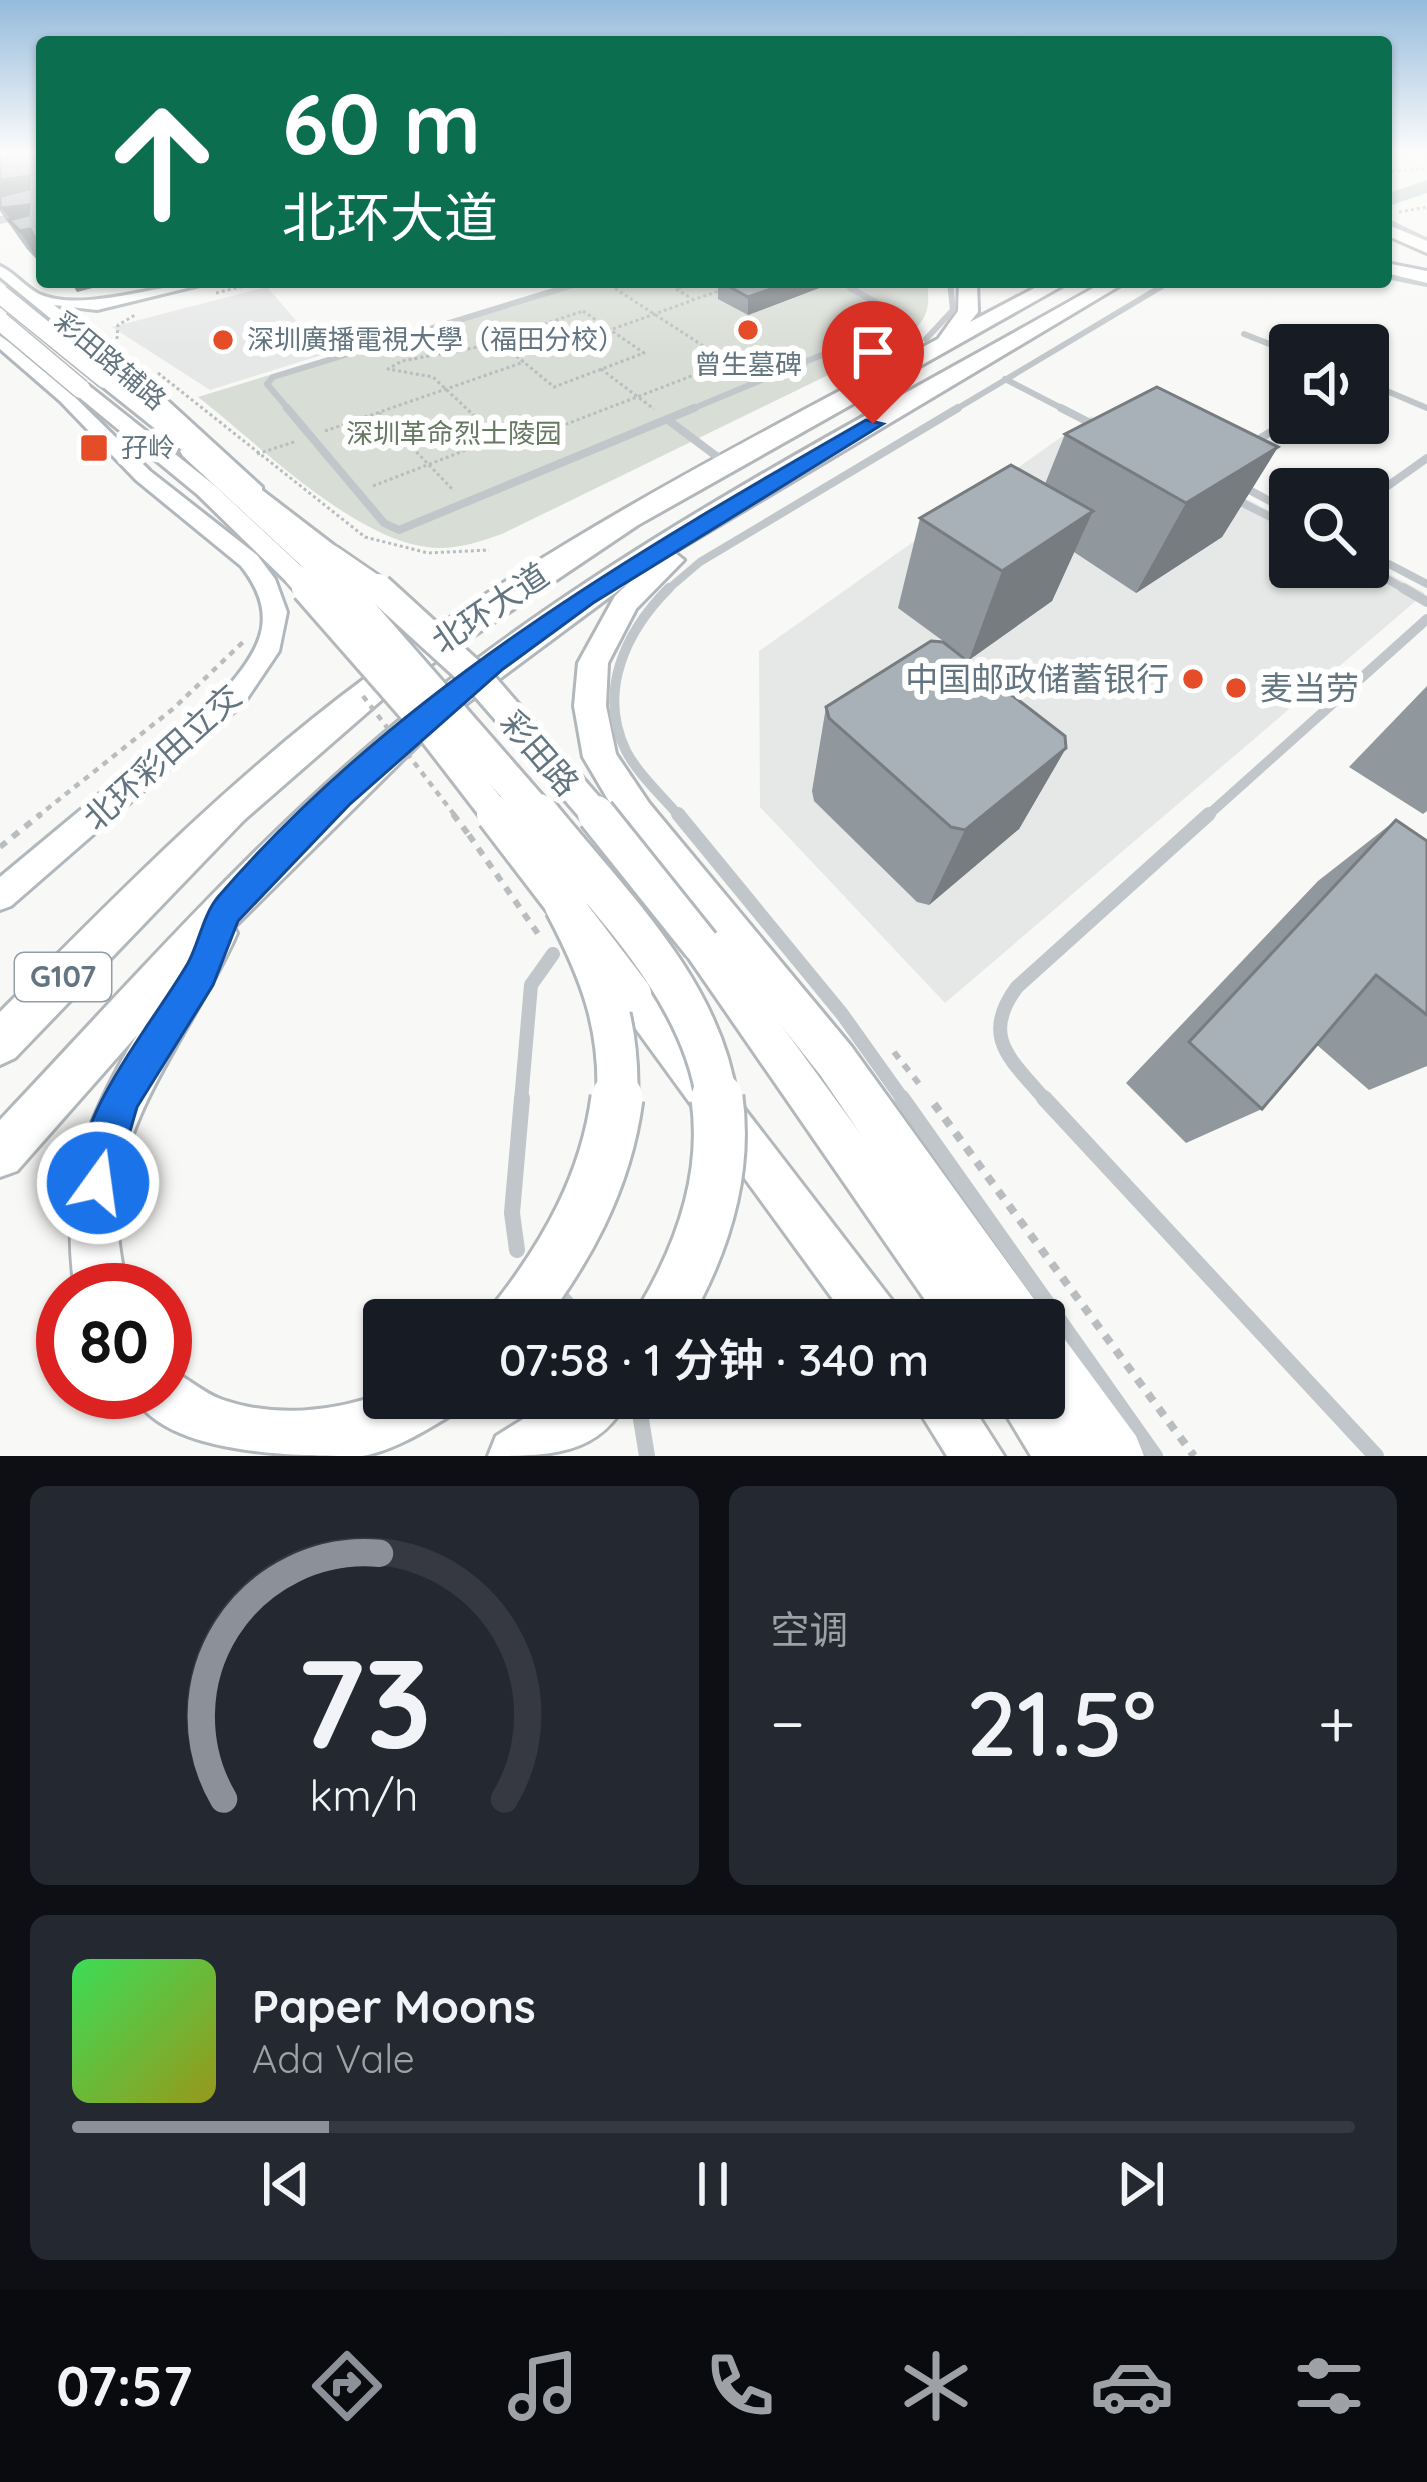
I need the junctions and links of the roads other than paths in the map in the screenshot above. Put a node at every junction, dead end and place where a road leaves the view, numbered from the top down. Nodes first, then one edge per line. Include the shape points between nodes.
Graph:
1 (1392, 245) edge
2 (1392, 247) edge
3 (1392, 248) edge
4 (1427, 249) edge
5 (1427, 267) edge
6 (0, 270) edge
7 (1427, 280) edge
8 (197, 288) edge
9 (200, 288) edge
10 (565, 288) edge
11 (850, 288) edge
12 (951, 288) edge
13 (968, 288) edge
14 (1048, 288) edge
15 (1109, 288) edge
16 (1131, 288) edge
17 (1157, 288) edge
18 (0, 294) edge
19 (34, 297) junction
20 (54, 314) junction
21 (0, 321) edge
22 (73, 330) junction
23 (1244, 334) dead end
24 (107, 337) junction
25 (1269, 344) edge
26 (928, 346) junction
27 (9, 351) edge
28 (1000, 366) junction
29 (1389, 392) edge
30 (1427, 408) edge
31 (668, 420) junction
32 (1106, 431) edge
33 (1269, 434) edge
34 (114, 443) junction
35 (1250, 445) edge
36 (192, 451) junction
37 (1427, 458) edge
38 (723, 461) junction
39 (1230, 480) edge
40 (1389, 485) edge
41 (750, 495) junction
42 (1229, 495) edge
43 (1269, 501) edge
44 (268, 506) junction
45 (1269, 516) edge
46 (248, 532) junction
47 (1389, 564) edge
48 (314, 565) junction
49 (1389, 580) edge
50 (1427, 584) edge
51 (1427, 602) edge
52 (1427, 619) edge
53 (0, 896) edge
54 (226, 912) junction
55 (553, 922) junction
56 (553, 954) dead end
57 (0, 1043) edge
58 (0, 1154) edge
59 (517, 1250) dead end
60 (94, 1263) edge
61 (560, 1296) dead end
62 (528, 1299) edge
63 (563, 1299) edge
64 (676, 1299) edge
65 (862, 1299) edge
66 (952, 1299) edge
67 (1003, 1299) edge
68 (1065, 1385) edge
69 (192, 1414) edge
70 (378, 1419) edge
71 (586, 1419) edge
72 (628, 1419) edge
73 (951, 1419) edge
74 (1036, 1419) edge
75 (516, 1456) edge
76 (647, 1456) edge
77 (977, 1456) edge
78 (1062, 1456) edge
79 (1116, 1456) edge
80 (1155, 1456) edge
81 (1376, 1456) edge

1 - 4 highway
2 - 5 highway
3 - 7 highway
6 - 19 main road, 彩田路辅路
8 - 19 main road via 82,305
9 - 24 main road via 154,301
10 - 31 lane via 267,384 383,523 399,530
11 - 31 lane via 890,310 882,330
12 - 26 lane via 953,310
13 - 26 highway via 968,311
14 - 26 highway, 北环大道 / G107
15 - 28 highway, 北环大道 / G107
16 - 28 highway
17 - 28 lane
18 - 36 main road, 彩田路, bridge
19 - 20 main road, 彩田路辅路
20 - 22 main road, 彩田路辅路
20 - 27 main road
21 - 46 main road, 彩田路, bridge
22 - 24 main road, 彩田路辅路
22 - 27 main road via 33,335
23 - 25 lane
24 - 44 main road, 彩田路辅路
26 - 38 highway, 北环大道 / G107
27 - 34 main road, 彩田路辅路
28 - 32 lane
28 - 41 highway, 北环大道 / G107
28 - 80 lane via 678,578 625,641 614,714 635,764 830,997
29 - 30 lane
31 - 38 lane
33 - 35 lane
34 - 46 main road
34 - 53 main road, 北环彩田立交 via 263,578 274,631 261,663 226,704
36 - 44 main road, 彩田路
36 - 48 highway
37 - 40 lane
38 - 57 highway, 北环大道 / G107 via 624,517 380,684 243,800
39 - 43 lane
41 - 54 highway, 北环大道 / G107 via 494,662 339,796
41 - 67 highway via 644,583 610,624 590,683 595,741 636,814 836,1061
42 - 45 lane
44 - 48 main road, 彩田路
46 - 48 main road, 彩田路
47 - 50 lane
48 - 55 main road, 彩田路, bridge
48 - 64 highway, bridge via 488,752 649,955 701,1039 716,1085 714,1192
48 - 66 main road, 彩田路, bridge via 381,588 434,635 591,810 701,945
49 - 51 lane
52 - 81 lane via 999,1011 1000,1045 1061,1119
54 - 58 highway, 北环大道 / G107
54 - 60 highway via 201,973 122,1097 100,1156
55 - 62 highway, bridge via 600,974 615,1022 618,1100 578,1221
55 - 65 main road, 彩田路, bridge via 634,994
56 - 59 lane via 531,985 512,1213
61 - 63 lane
68 - 79 highway
69 - 70 highway via 252,1439 299,1441
71 - 75 highway
72 - 76 lane
73 - 77 main road
74 - 78 main road

